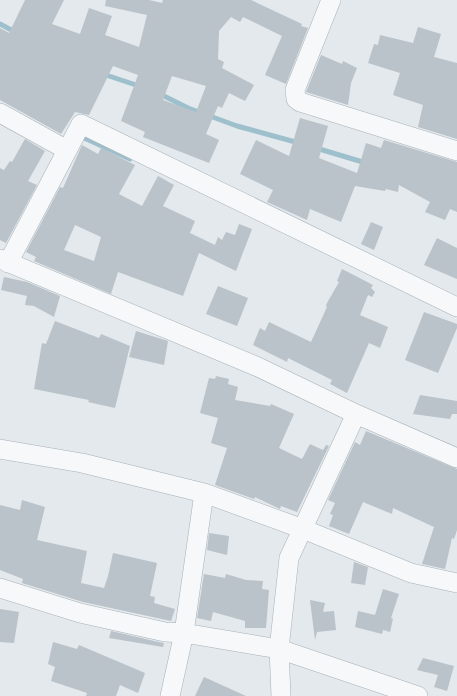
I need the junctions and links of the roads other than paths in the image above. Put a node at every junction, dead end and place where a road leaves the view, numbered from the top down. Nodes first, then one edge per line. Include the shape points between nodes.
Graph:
1 (331, 0) edge
2 (0, 114) edge
3 (67, 150) junction
4 (457, 151) edge
5 (4, 261) edge
6 (457, 307) edge
7 (356, 414) junction
8 (0, 449) edge
9 (457, 458) edge
10 (204, 493) junction
11 (303, 529) junction
12 (457, 583) edge
13 (0, 588) edge
14 (184, 633) junction
15 (279, 649) junction
16 (170, 696) edge
17 (281, 696) edge
18 (418, 696) edge

1 - 4 street via 295,90 296,98 300,102
2 - 3 street
3 - 5 street
3 - 6 street via 81,124
5 - 7 street via 258,367
7 - 9 street
7 - 11 street
8 - 10 street via 82,463
10 - 11 street
10 - 14 street
11 - 12 street via 411,573
11 - 15 street via 287,568
13 - 14 street via 80,612 165,632
14 - 15 street
14 - 16 street
15 - 17 street
15 - 18 street

